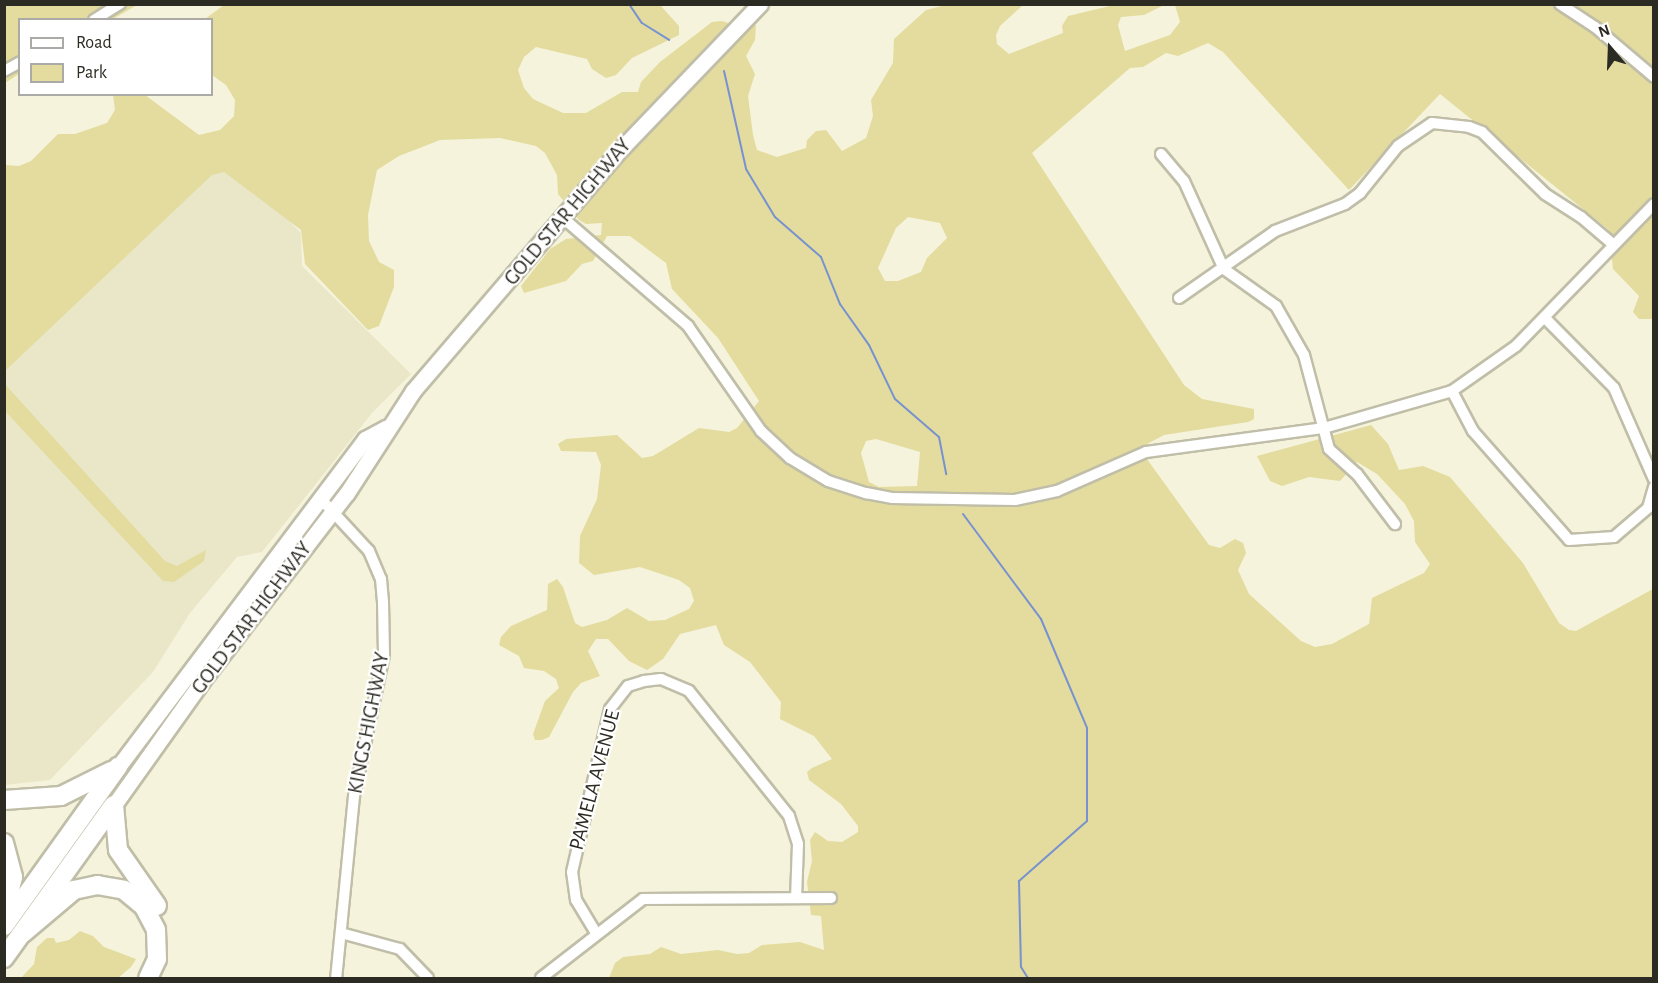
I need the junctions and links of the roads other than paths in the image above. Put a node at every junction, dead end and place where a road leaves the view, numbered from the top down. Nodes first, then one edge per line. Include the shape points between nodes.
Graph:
1 (120, 4) edge
2 (760, 4) edge
3 (1560, 4) edge
4 (97, 18) edge
5 (18, 63) edge
6 (4, 71) edge
7 (1653, 77) edge
8 (1161, 154) dead end
9 (1653, 204) edge
10 (563, 218) junction
11 (1614, 245) junction
12 (1224, 269) junction
13 (1179, 298) dead end
14 (1545, 318) junction
15 (1452, 391) junction
16 (386, 428) junction
17 (1324, 428) junction
18 (1653, 479) edge
19 (1653, 487) edge
20 (320, 498) junction
21 (333, 511) junction
22 (1395, 524) dead end
23 (118, 767) junction
24 (4, 800) edge
25 (114, 805) junction
26 (4, 843) edge
27 (796, 898) junction
28 (831, 898) dead end
29 (4, 913) edge
30 (4, 926) edge
31 (23, 933) junction
32 (341, 933) junction
33 (597, 933) junction
34 (4, 958) edge
35 (148, 978) edge
36 (161, 978) edge
37 (336, 978) edge
38 (428, 978) edge
39 (541, 978) edge

1 - 4 street
2 - 10 main road, GOLD STAR HIGHWAY via 616,154
3 - 7 street via 1595,27
5 - 6 street
8 - 12 street via 1184,181
9 - 11 street
10 - 16 main road, GOLD STAR HIGHWAY via 413,391
10 - 17 street via 688,326 761,431 790,458 828,481 866,494 1015,500 1057,491 1146,452
11 - 12 street via 1545,194 1482,132 1432,123 1398,146 1360,193 1344,204 1275,231
11 - 14 street
12 - 13 street
12 - 17 street via 1276,306 1304,355
14 - 15 street via 1516,346
14 - 18 street via 1614,388 1648,458
15 - 17 street
15 - 19 street via 1473,431 1569,540 1614,537 1648,508
16 - 20 main road, GOLD STAR HIGHWAY via 365,439
16 - 21 main road, GOLD STAR HIGHWAY via 382,441
17 - 22 street via 1329,449 1357,474
20 - 21 street, KINGS HIGHWAY
20 - 23 main road, GOLD STAR HIGHWAY
21 - 25 main road, GOLD STAR HIGHWAY via 202,681
21 - 32 street, KINGS HIGHWAY via 364,545 376,566 381,579 384,634 378,688 354,796
23 - 24 highway via 63,796
23 - 30 highway
25 - 31 highway
25 - 36 highway via 118,850 166,926 169,951
26 - 29 highway via 13,878
27 - 28 street
27 - 33 street via 656,896 631,905
27 - 33 street, PAMELA AVENUE via 798,844 789,816 689,690 662,679 644,681 628,686 610,709 572,872 576,900
31 - 34 highway
31 - 35 highway via 74,890 97,885 121,889 142,904 156,930 157,959
32 - 37 street, KINGS HIGHWAY
32 - 38 street via 400,948
33 - 39 street

